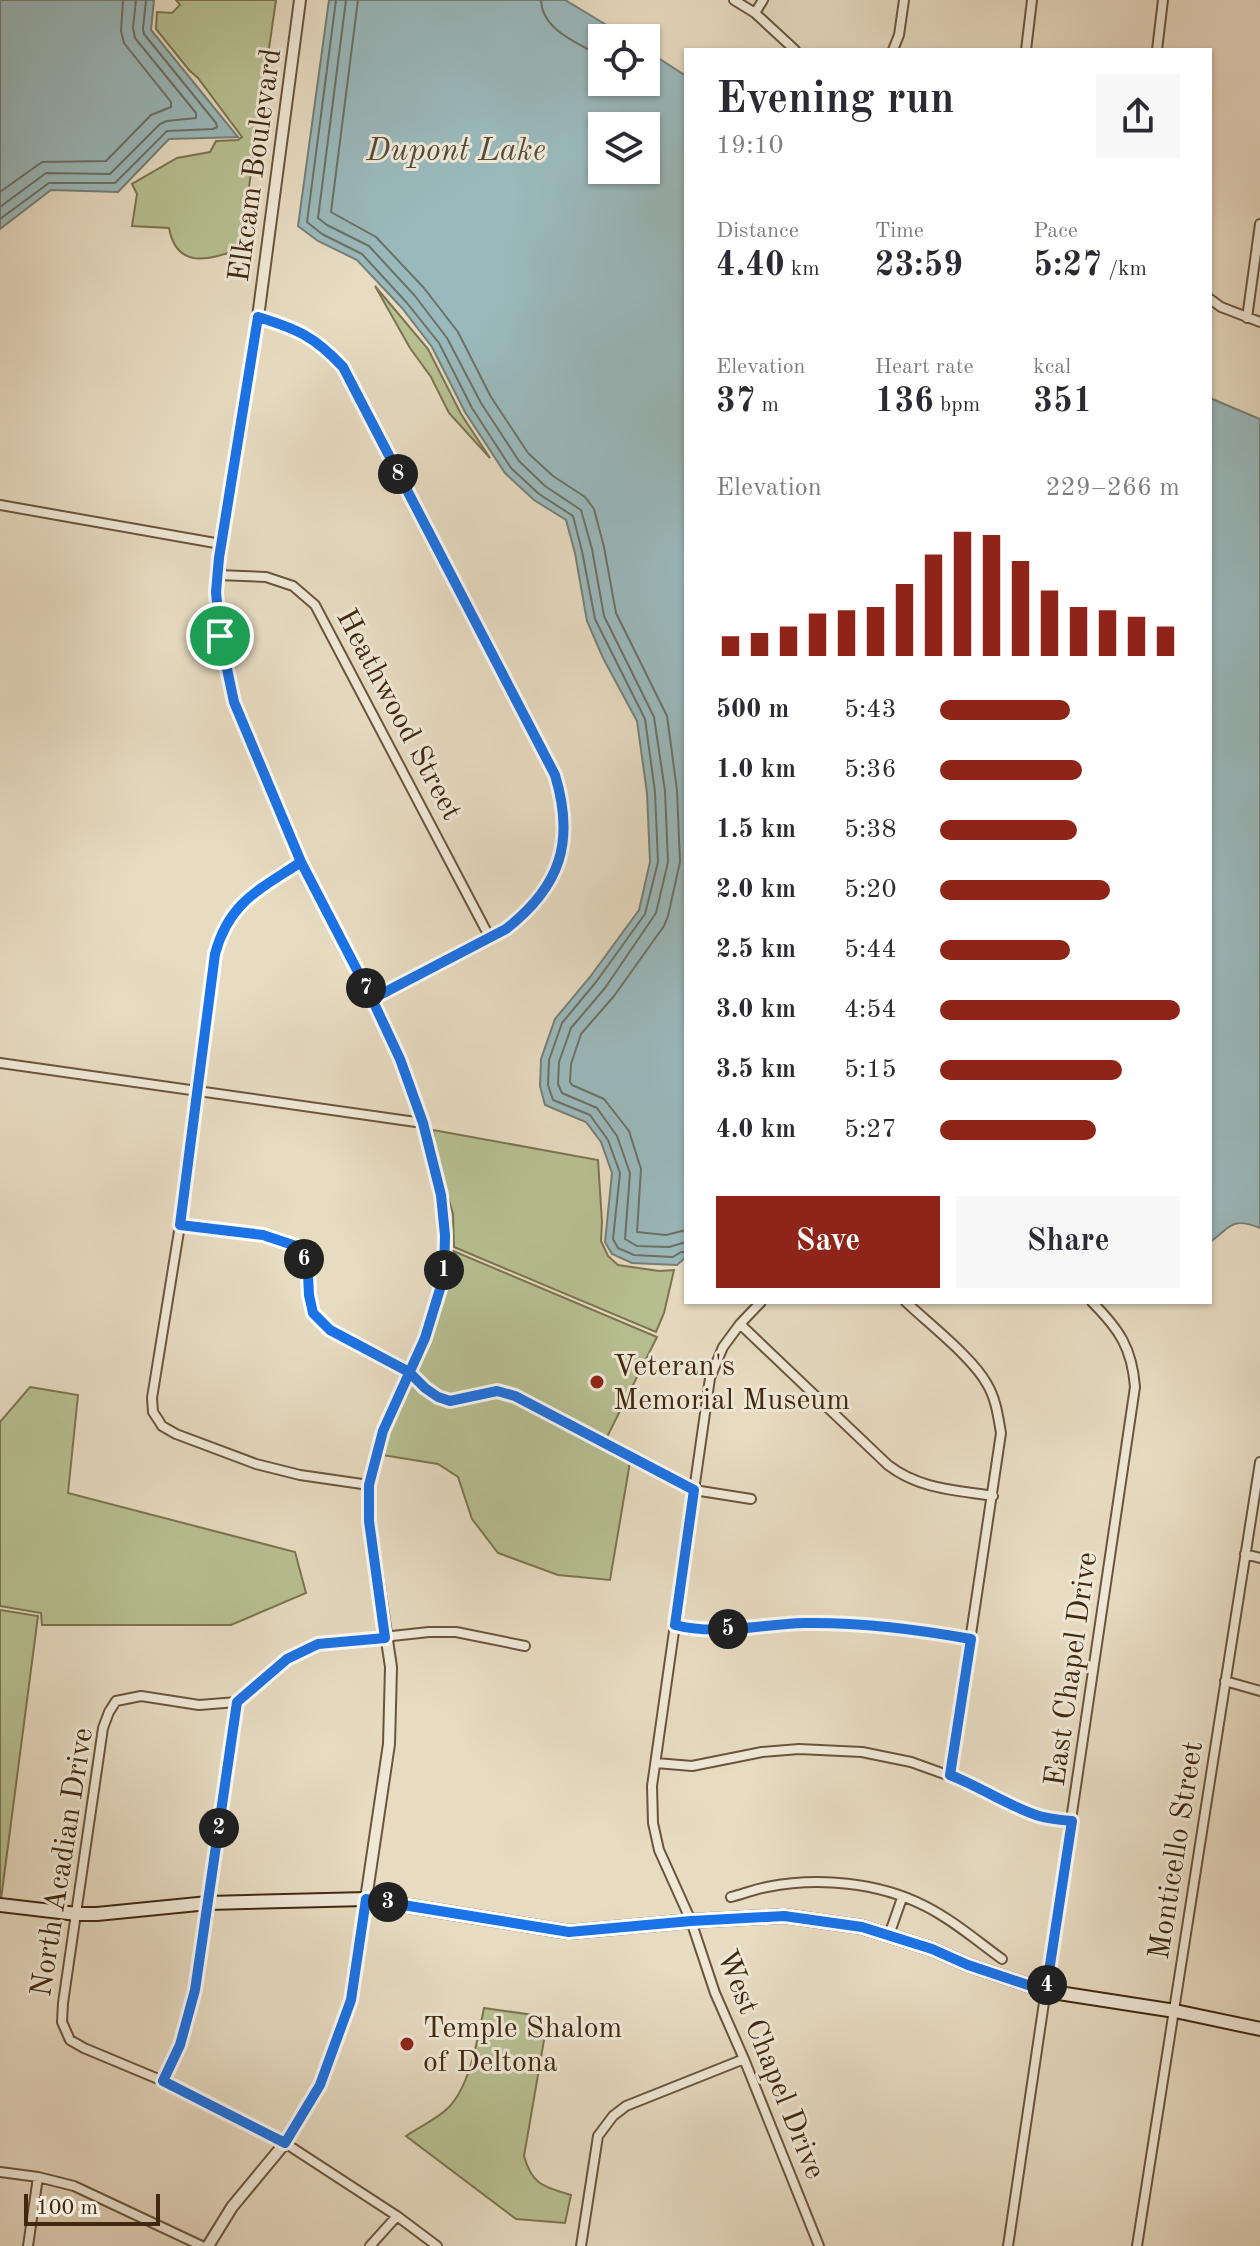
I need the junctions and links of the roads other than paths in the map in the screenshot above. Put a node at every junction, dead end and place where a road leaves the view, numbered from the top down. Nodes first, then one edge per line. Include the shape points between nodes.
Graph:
1 (300, 0) edge
2 (734, 0) edge
3 (763, 0) edge
4 (904, 0) edge
5 (1032, 0) edge
6 (1163, 0) edge
7 (755, 13) junction
8 (793, 48) edge
9 (894, 48) edge
10 (1026, 48) edge
11 (1157, 48) edge
12 (1260, 224) edge
13 (1212, 300) edge
14 (258, 317) junction
15 (1247, 318) junction
16 (1260, 322) edge
17 (0, 505) edge
18 (221, 544) junction
19 (218, 575) junction
20 (301, 862) junction
21 (490, 938) junction
22 (372, 999) junction
23 (0, 1063) edge
24 (198, 1090) junction
25 (423, 1123) junction
26 (180, 1225) junction
27 (759, 1304) edge
28 (908, 1304) edge
29 (1094, 1304) edge
30 (740, 1324) junction
31 (409, 1372) junction
32 (1260, 1462) edge
33 (369, 1485) junction
34 (694, 1490) junction
35 (993, 1496) junction
36 (751, 1499) dead end
37 (1245, 1554) junction
38 (1260, 1558) edge
39 (675, 1625) junction
40 (385, 1638) junction
41 (971, 1639) junction
42 (525, 1646) dead end
43 (1225, 1681) junction
44 (1260, 1691) edge
45 (237, 1702) junction
46 (656, 1763) junction
47 (950, 1775) junction
48 (1072, 1821) junction
49 (731, 1897) dead end
50 (902, 1898) junction
51 (366, 1899) junction
52 (208, 1903) junction
53 (0, 1905) edge
54 (77, 1914) junction
55 (691, 1921) junction
56 (889, 1935) junction
57 (1002, 1959) dead end
58 (1046, 1991) junction
59 (1175, 2011) junction
60 (1260, 2029) edge
61 (744, 2059) junction
62 (163, 2081) junction
63 (285, 2143) junction
64 (0, 2172) edge
65 (38, 2177) junction
66 (397, 2216) junction
67 (28, 2246) edge
68 (202, 2246) edge
69 (208, 2246) edge
70 (370, 2246) edge
71 (437, 2246) edge
72 (581, 2246) edge
73 (819, 2246) edge
74 (1008, 2246) edge
75 (1137, 2246) edge

1 - 14 street, Elkcam Boulevard
2 - 7 street
3 - 7 street
4 - 9 street
5 - 10 street
6 - 11 street
7 - 8 street
12 - 15 street
13 - 15 street
14 - 18 street, Elkcam Boulevard
14 - 21 street via 293,327 343,367 555,775 565,825 552,879 526,914
15 - 16 street
17 - 18 street
18 - 19 street, Elkcam Boulevard
19 - 20 street, Elkcam Boulevard via 220,636 234,702
19 - 21 street, Heathwood Street via 266,577 293,586 315,605
20 - 22 street, Elkcam Boulevard
20 - 24 street via 233,912 220,935
21 - 22 street
22 - 25 street, Elkcam Boulevard
23 - 24 street
24 - 25 street
24 - 26 street
25 - 31 street, Elkcam Boulevard via 441,1195 444,1276
26 - 31 street via 263,1235 296,1246 308,1275 313,1313 330,1330
26 - 33 street via 152,1398 162,1426 256,1464
27 - 30 street, West Chapel Drive
28 - 35 street via 976,1369 997,1405 1001,1433
29 - 48 street, East Chapel Drive via 1121,1336 1135,1387
30 - 34 street, West Chapel Drive via 710,1378
30 - 35 street via 903,1476
31 - 33 street, Elkcam Boulevard via 383,1431
31 - 34 street via 450,1401 497,1391 515,1396
32 - 37 street, Monticello Street
33 - 40 street, Elkcam Boulevard
34 - 36 street
34 - 39 street, West Chapel Drive
35 - 41 street
37 - 38 street
37 - 43 street, Monticello Street
39 - 41 street via 717,1630 804,1623 866,1625
39 - 46 street, West Chapel Drive
40 - 42 street via 456,1632
40 - 45 street via 318,1644 287,1659
40 - 51 street, Elkcam Boulevard via 391,1667 389,1744
41 - 47 street
43 - 44 street
43 - 59 street, Monticello Street
45 - 52 street
45 - 54 street, North Acadian Drive via 199,1705 141,1696 116,1701 103,1728
46 - 47 street via 692,1766 799,1749 862,1752
46 - 55 street, West Chapel Drive via 656,1840
47 - 48 street via 1009,1805
48 - 58 street, East Chapel Drive
49 - 50 street via 767,1887 830,1882
50 - 56 street
50 - 57 street via 944,1917
51 - 52 main road
51 - 55 main road via 569,1932
51 - 63 street, Elkcam Boulevard via 351,2000 320,2085
52 - 54 main road
52 - 62 street via 195,1990 180,2045
53 - 54 main road
54 - 62 street, North Acadian Drive via 63,2003 65,2031 84,2048
55 - 56 main road via 784,1916
55 - 61 street, West Chapel Drive
56 - 58 main road
58 - 59 main road
58 - 74 street, East Chapel Drive
59 - 60 main road
59 - 75 street, Monticello Street
61 - 72 street via 613,2116 598,2136
61 - 73 street, West Chapel Drive
62 - 63 street
63 - 66 street
63 - 69 street, Elkcam Boulevard via 232,2207
64 - 65 street
65 - 67 street
65 - 68 street via 74,2186
66 - 70 street
66 - 71 street

